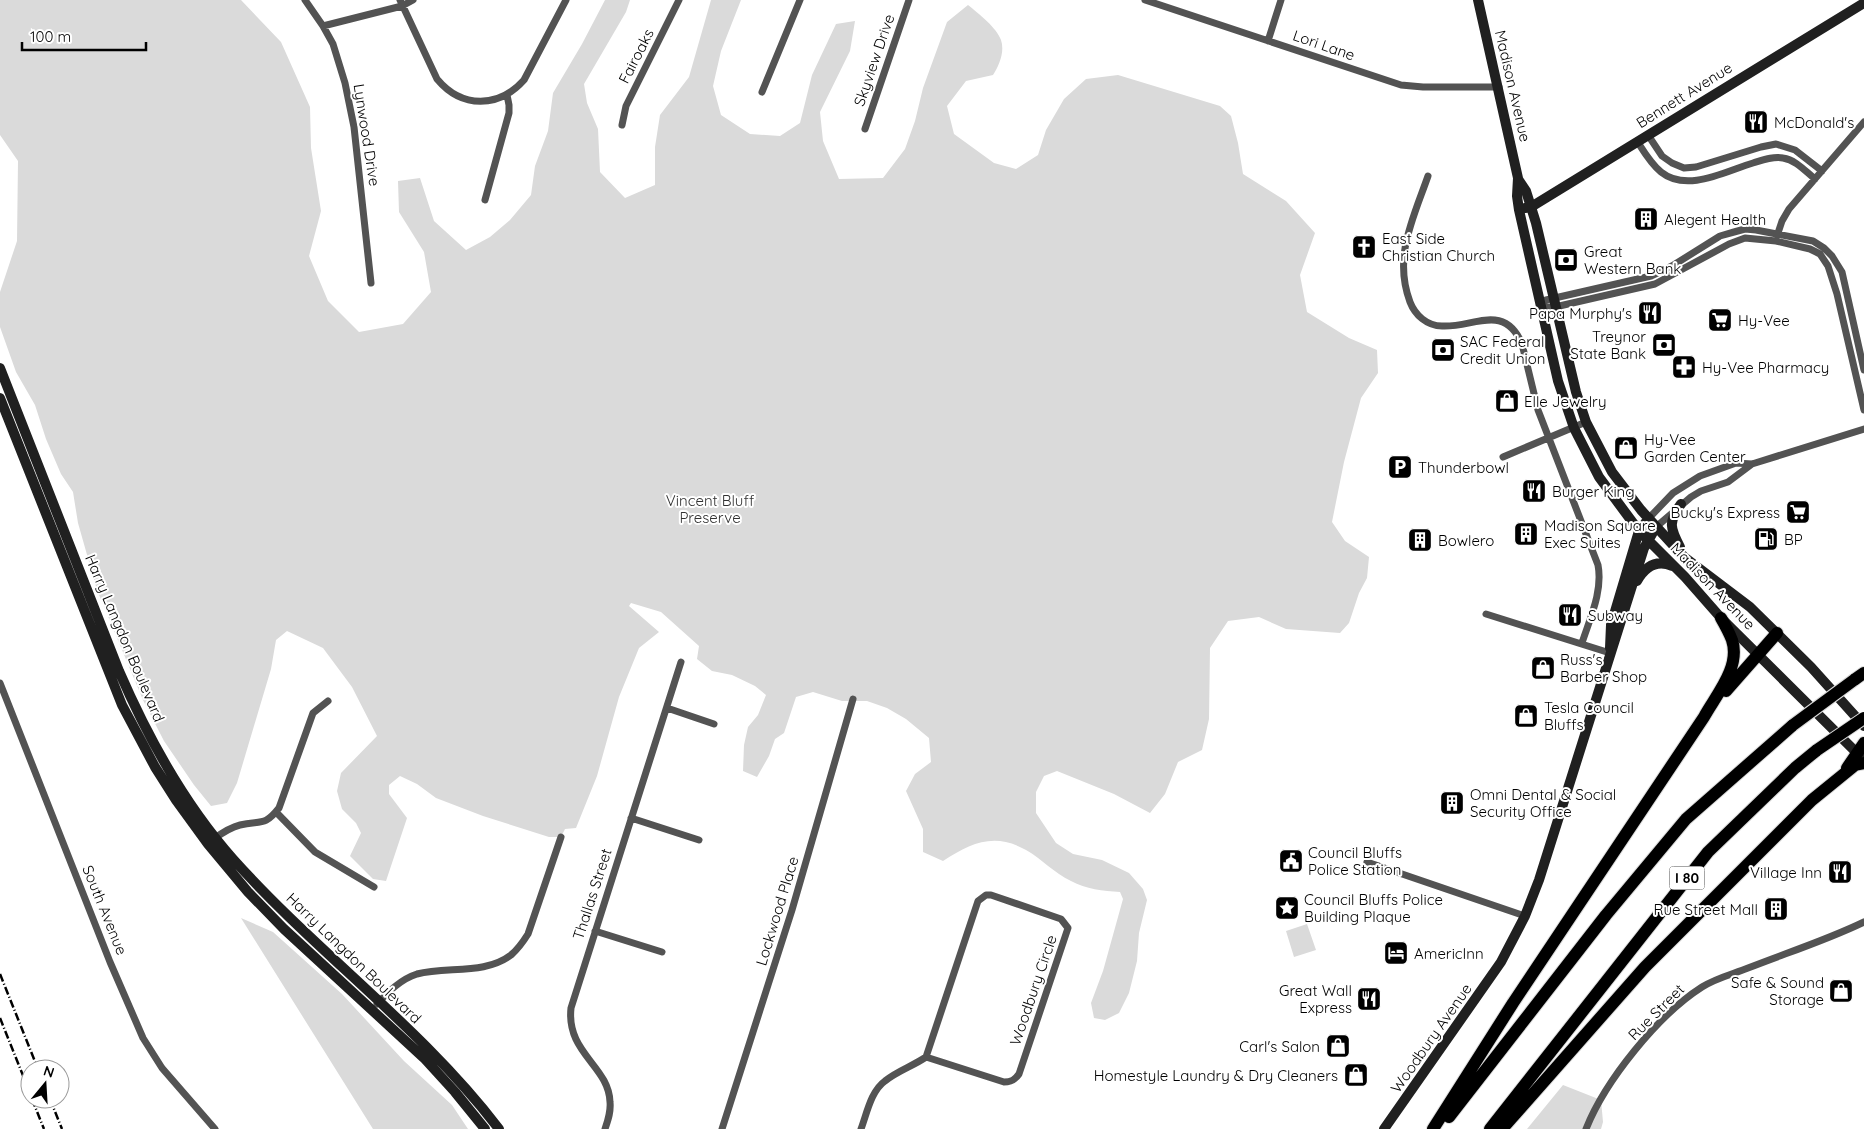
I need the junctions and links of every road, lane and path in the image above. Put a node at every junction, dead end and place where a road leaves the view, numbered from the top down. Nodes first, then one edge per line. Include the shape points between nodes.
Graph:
1 (305, 0) edge
2 (413, 0) edge
3 (566, 0) edge
4 (679, 0) edge
5 (800, 0) edge
6 (909, 0) edge
7 (1145, 0) edge
8 (1282, 0) edge
9 (1478, 0) edge
10 (1158, 2) edge
11 (401, 3) edge
12 (1864, 3) edge
13 (323, 26) junction
14 (1268, 41) junction
15 (1498, 87) junction
16 (762, 92) dead end
17 (507, 95) junction
18 (1864, 122) edge
19 (622, 125) dead end
20 (865, 129) dead end
21 (1648, 135) junction
22 (1637, 141) junction
23 (1822, 171) junction
24 (1428, 176) dead end
25 (1518, 178) junction
26 (1814, 179) junction
27 (485, 200) dead end
28 (1531, 207) junction
29 (1519, 210) junction
30 (1777, 233) junction
31 (1776, 241) junction
32 (371, 283) dead end
33 (1554, 303) junction
34 (1540, 306) junction
35 (0, 368) edge
36 (1864, 370) edge
37 (0, 398) edge
38 (1864, 410) edge
39 (1586, 422) junction
40 (1574, 428) junction
41 (1864, 430) edge
42 (1548, 438) junction
43 (1503, 457) dead end
44 (1752, 464) junction
45 (1681, 504) junction
46 (1649, 518) junction
47 (1656, 527) junction
48 (1639, 531) junction
49 (1648, 540) junction
50 (1684, 557) junction
51 (1675, 567) junction
52 (1630, 595) junction
53 (1486, 614) dead end
54 (1721, 618) junction
55 (1777, 633) junction
56 (1582, 644) junction
57 (1610, 653) junction
58 (1759, 654) junction
59 (681, 662) dead end
60 (1859, 676) edge
61 (0, 684) edge
62 (853, 699) dead end
63 (328, 701) dead end
64 (667, 708) junction
65 (1704, 717) junction
66 (1864, 718) edge
67 (714, 724) dead end
68 (1864, 726) edge
69 (1862, 755) edge
70 (276, 812) junction
71 (631, 818) junction
72 (561, 837) dead end
73 (211, 840) junction
74 (699, 840) dead end
75 (1367, 862) dead end
76 (374, 887) dead end
77 (1526, 916) junction
78 (1864, 922) edge
79 (595, 930) junction
80 (662, 952) dead end
81 (375, 1006) junction
82 (926, 1057) junction
83 (215, 1129) edge
84 (485, 1129) edge
85 (499, 1129) edge
86 (605, 1129) edge
87 (722, 1129) edge
88 (862, 1129) edge
89 (1384, 1129) edge
90 (1433, 1129) edge
91 (1440, 1129) edge
92 (1490, 1129) edge
93 (1502, 1129) edge
94 (1586, 1129) edge

1 - 13 street, Lynwood Drive
2 - 11 street
3 - 17 street via 529,73
4 - 19 street, Fairoaks via 626,106
5 - 16 street
6 - 20 street, Skyview Drive
7 - 10 street, Lori Lane
8 - 14 street
9 - 15 main road, Madison Avenue
10 - 14 street, Lori Lane
11 - 13 street
11 - 17 street via 432,71 443,86 458,96 473,100 492,100
12 - 21 main road, Bennett Avenue
13 - 32 street, Lynwood Drive via 338,57 352,111
14 - 15 street, Lori Lane via 1402,84
15 - 25 main road, Madison Avenue
17 - 27 street via 509,113
18 - 23 street
21 - 22 main road, Bennett Avenue
21 - 23 street via 1662,156 1684,168 1776,144 1795,150
22 - 26 street via 1657,168 1676,180 1699,180 1777,157 1794,162
22 - 28 main road, Bennett Avenue
23 - 26 street
24 - 42 street via 1402,260 1404,283 1412,308 1419,317 1436,326 1489,319 1513,329 1522,344
25 - 28 main road, Madison Avenue
25 - 29 main road, Madison Avenue
26 - 30 street via 1789,209
28 - 29 main road, Bennett Avenue
28 - 33 main road, Madison Avenue
29 - 34 main road, Madison Avenue
30 - 31 street
30 - 33 street via 1745,229 1720,236 1651,276
30 - 36 street via 1813,241 1832,256 1842,272
31 - 33 street via 1738,240 1655,284
31 - 38 street via 1810,249 1820,254 1828,266
33 - 34 street
33 - 39 main road, Madison Avenue via 1574,388
34 - 40 main road, Madison Avenue via 1558,381
35 - 73 main road, Harry Langdon Boulevard via 134,704 169,771
37 - 73 main road, Harry Langdon Boulevard via 122,705 155,767 191,822
39 - 40 street
39 - 46 main road, Madison Avenue via 1612,472
40 - 42 street
40 - 48 main road, Madison Avenue via 1599,476
41 - 44 street
42 - 43 street
42 - 56 street via 1600,572 1598,592
44 - 45 street via 1728,482 1700,491
44 - 46 street via 1736,463 1700,476 1673,493
45 - 47 street
45 - 50 main road via 1671,525
46 - 47 main road, Madison Avenue
46 - 48 main road, Woodbury Avenue
47 - 49 main road, Woodbury Avenue
47 - 50 main road, Madison Avenue
48 - 49 main road, Madison Avenue
48 - 57 main road, Woodbury Avenue via 1611,626
49 - 51 main road, Madison Avenue
49 - 52 main road, Woodbury Avenue
50 - 55 main road, Madison Avenue via 1750,607
51 - 52 main road via 1661,563 1650,565
51 - 54 main road, Madison Avenue
52 - 57 main road, Woodbury Avenue
53 - 56 street
54 - 58 main road, Madison Avenue
54 - 65 highway via 1732,641 1733,659 1729,674
55 - 58 highway
55 - 68 main road, Madison Avenue
56 - 57 street
57 - 77 main road, Woodbury Avenue
58 - 65 highway
58 - 69 main road, Madison Avenue
59 - 64 street, Thallas Street
60 - 91 highway, I 80, bridge via 1793,725 1686,819 1606,915
61 - 83 street, South Avenue via 143,1038 162,1068
62 - 87 street, Lockwood Place via 792,910
63 - 70 street via 313,713
64 - 67 street
64 - 71 street, Thallas Street
65 - 90 highway
66 - 92 highway, I 80, bridge via 1794,768 1708,852
69 - 93 highway via 1855,765 1812,800 1645,967
70 - 73 street via 270,819 240,825
70 - 76 street via 315,852
71 - 74 street
71 - 79 street, Thallas Street
72 - 81 street via 528,934 510,956 478,966 418,974 398,984
73 - 81 main road, Harry Langdon Boulevard
75 - 77 street
77 - 89 main road, Woodbury Avenue via 1491,978
78 - 94 street, Rue Street via 1704,986 1680,1003 1648,1035 1614,1078
79 - 80 street
79 - 86 street, Thallas Street via 570,1018 573,1036 608,1090 610,1103
81 - 84 main road, Harry Langdon Boulevard via 441,1076
81 - 85 main road, Harry Langdon Boulevard via 453,1075
82 - 82 street, Woodbury Circle via 1004,1082 1020,1074 1068,930 1061,919 991,895 980,898
82 - 88 street via 878,1087

